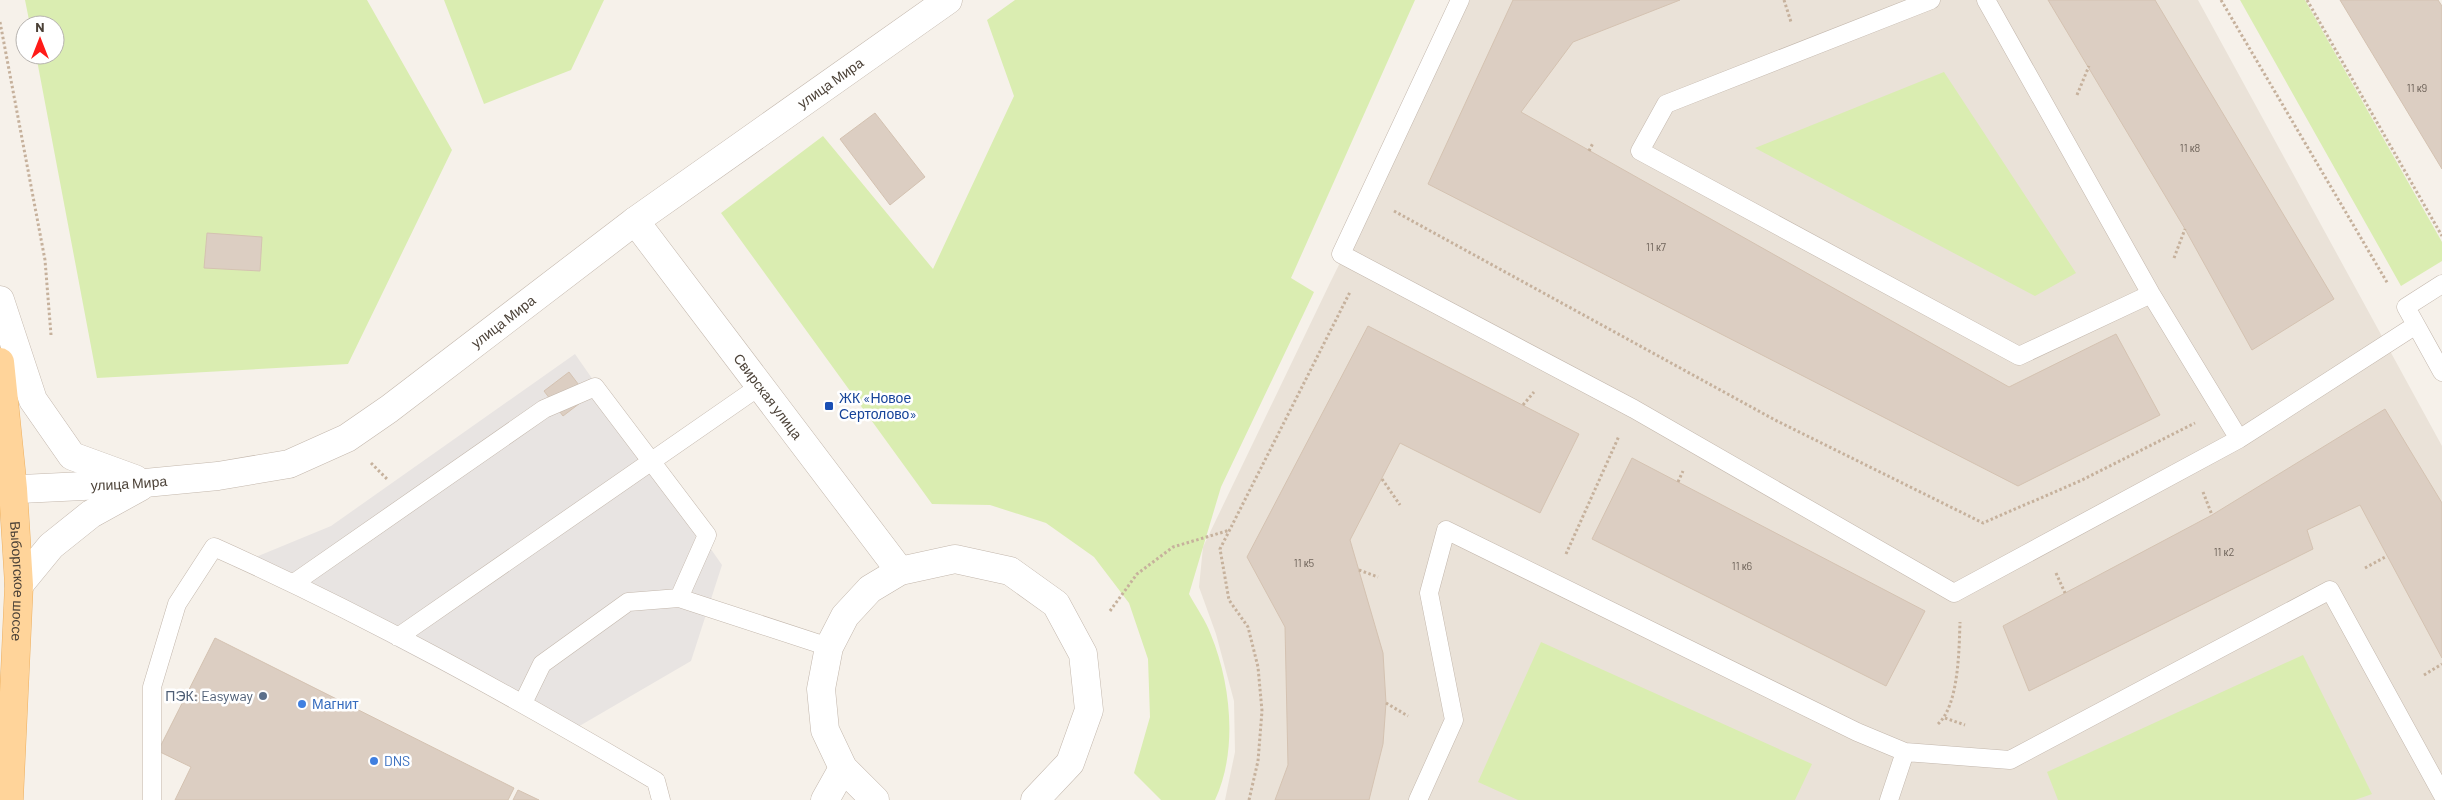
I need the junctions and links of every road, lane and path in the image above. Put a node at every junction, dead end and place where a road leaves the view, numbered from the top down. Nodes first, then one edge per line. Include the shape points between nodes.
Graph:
1 (948, 0) edge
2 (1460, 0) edge
3 (1931, 0) edge
4 (1986, 0) edge
5 (2221, 0) edge
6 (2307, 0) edge
7 (0, 22) edge
8 (2089, 66) dead end
9 (2077, 95) dead end
10 (1593, 143) dead end
11 (1589, 151) dead end
12 (1398, 202) dead end
13 (1393, 210) junction
14 (1389, 218) dead end
15 (635, 221) junction
16 (2185, 229) dead end
17 (2442, 236) edge
18 (2174, 258) dead end
19 (1364, 266) junction
20 (2442, 284) edge
21 (2151, 294) junction
22 (0, 300) edge
23 (2406, 307) junction
24 (2416, 325) junction
25 (51, 338) dead end
26 (0, 362) edge
27 (2442, 372) edge
28 (760, 386) junction
29 (1534, 392) dead end
30 (1523, 405) dead end
31 (2198, 422) dead end
32 (1619, 436) dead end
33 (2239, 438) junction
34 (650, 460) junction
35 (1683, 470) dead end
36 (1382, 479) dead end
37 (1678, 482) dead end
38 (145, 483) junction
39 (7, 490) edge
40 (2202, 492) dead end
41 (1400, 505) dead end
42 (2212, 515) dead end
43 (1230, 530) junction
44 (2387, 556) dead end
45 (1562, 562) dead end
46 (2365, 568) dead end
47 (1359, 570) dead end
48 (2055, 570) dead end
49 (900, 571) junction
50 (1378, 577) dead end
51 (294, 583) junction
52 (19, 585) junction
53 (1954, 593) junction
54 (2065, 594) dead end
55 (679, 598) junction
56 (1110, 611) dead end
57 (398, 637) junction
58 (829, 647) junction
59 (2442, 664) edge
60 (2424, 675) dead end
61 (523, 703) junction
62 (1386, 703) dead end
63 (1408, 716) dead end
64 (1905, 752) junction
65 (843, 768) junction
66 (2442, 794) edge
67 (9, 800) edge
68 (152, 800) edge
69 (662, 800) edge
70 (825, 800) edge
71 (875, 800) edge
72 (1035, 800) edge
73 (1249, 800) edge
74 (1418, 800) edge
75 (1889, 800) edge

1 - 15 street, улица Мира
2 - 19 lane via 1340,254
3 - 21 lane via 1666,104 1640,151 2019,356
4 - 21 lane
5 - 23 path via 2400,304
6 - 17 path
7 - 25 path via 45,260
8 - 9 path
10 - 11 path
12 - 13 path
13 - 14 path
13 - 31 path via 1775,420 1983,524 2082,480
15 - 28 street, Свирская улица
15 - 38 street, улица Мира via 346,438 289,464 218,476
16 - 18 path
19 - 43 path
19 - 53 lane via 1634,409
20 - 23 lane
21 - 33 lane
22 - 38 street via 33,400 72,456
23 - 24 lane
24 - 27 lane
24 - 33 lane
26 - 39 main road, Выборгское шоссе
28 - 34 lane
28 - 49 street, Свирская улица
29 - 30 path
32 - 45 path
33 - 53 lane
34 - 51 lane via 595,387 544,409
34 - 55 lane via 707,535
34 - 57 lane
35 - 37 path
36 - 41 path
38 - 39 street, улица Мира
38 - 52 street via 84,519 51,546
39 - 52 main road, Выборгское шоссе
40 - 42 path
43 - 56 path via 1173,546 1137,574
43 - 73 path via 1220,549 1229,600 1248,627 1258,667 1262,711 1258,761
44 - 46 path
47 - 50 path
48 - 54 path
49 - 58 street via 870,589 845,616
49 - 72 street via 955,560 1010,571 1056,604 1083,654 1089,710 1070,763
51 - 57 lane
51 - 68 lane via 214,546 177,604 152,687
52 - 67 main road, Выборгское шоссе
53 - 64 path via 1960,614 1958,675 1945,718
55 - 58 lane
55 - 61 lane via 628,602 542,664
57 - 61 lane
58 - 65 street via 820,689 825,730
59 - 60 path
61 - 69 lane via 656,781
62 - 63 path
64 - 66 lane via 2010,760 2330,590
64 - 74 lane via 1857,732 1446,530 1429,594 1454,720
64 - 75 lane
65 - 70 street
65 - 71 street

